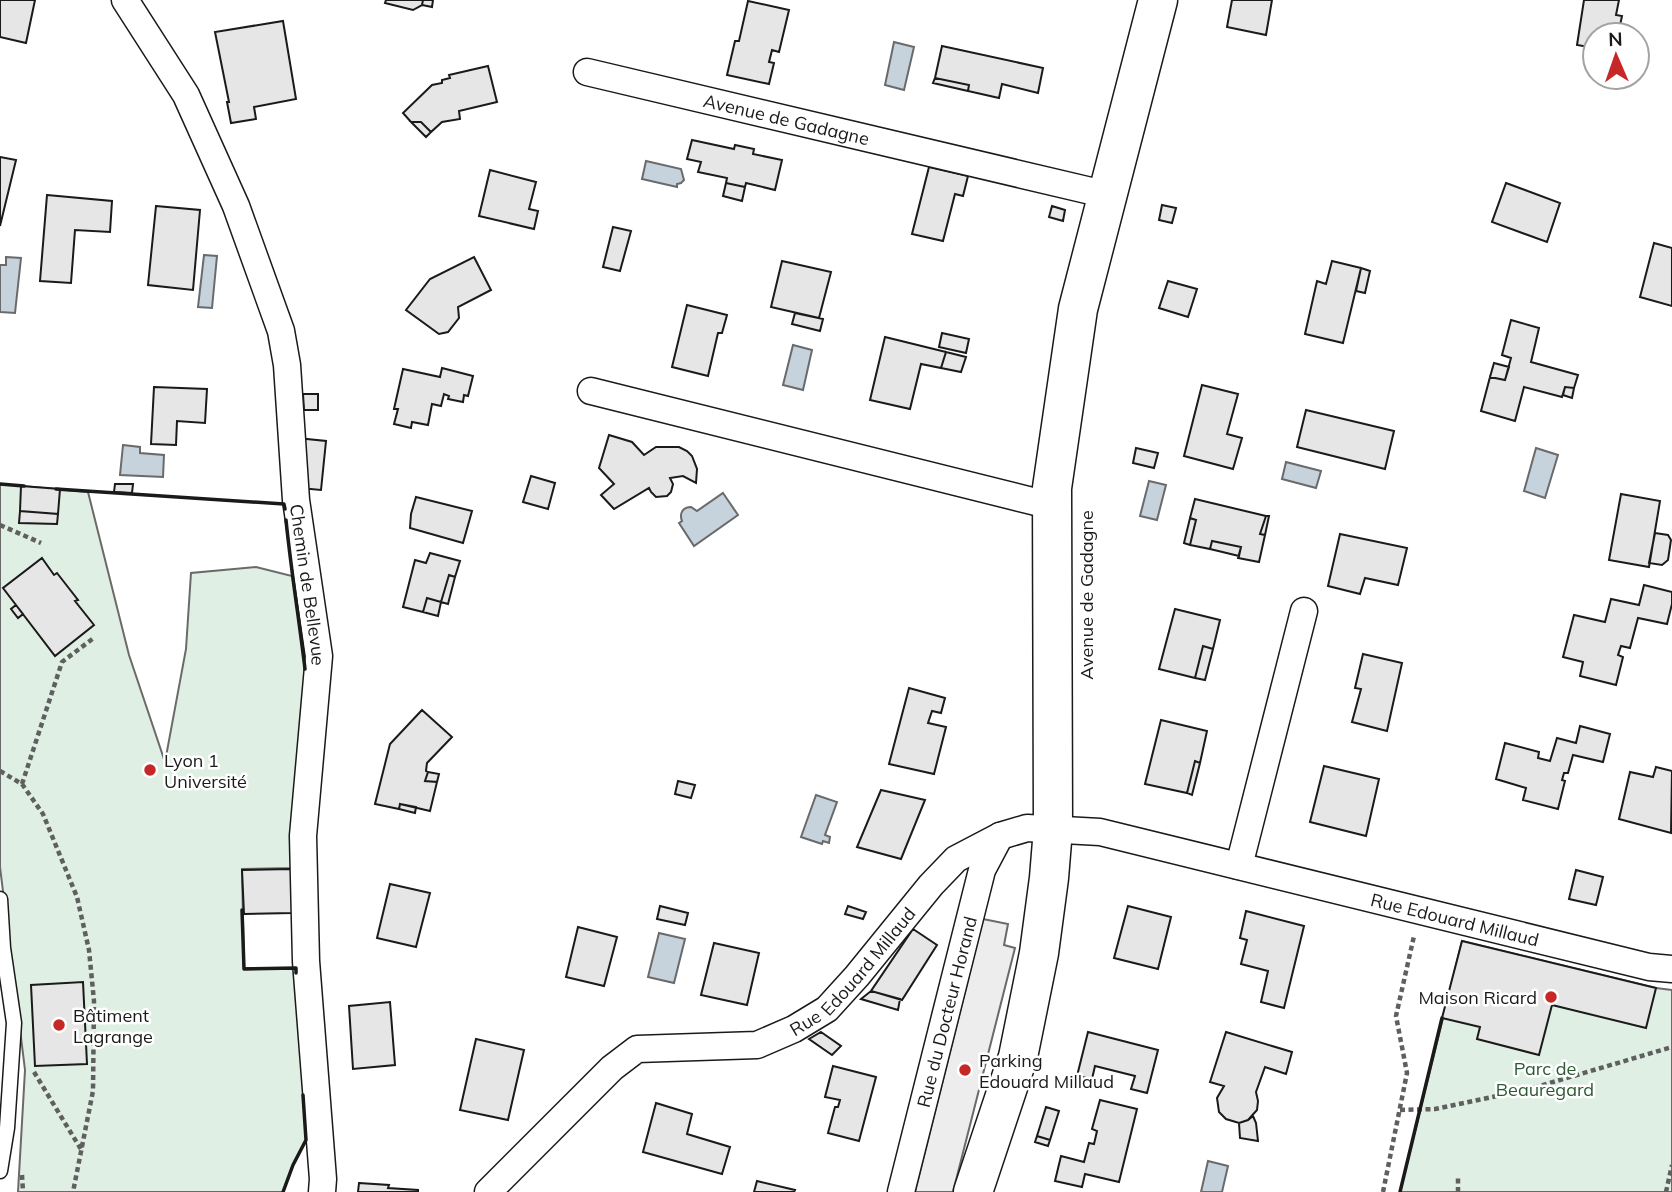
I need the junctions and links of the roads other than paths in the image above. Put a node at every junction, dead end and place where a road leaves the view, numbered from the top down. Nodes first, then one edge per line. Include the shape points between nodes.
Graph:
1 (125, 0) edge
2 (1158, 0) edge
3 (587, 72) dead end
4 (1108, 194) junction
5 (591, 391) dead end
6 (1052, 506) junction
7 (1304, 611) dead end
8 (1053, 829) junction
9 (1000, 836) junction
10 (1239, 866) junction
11 (0, 899) edge
12 (2, 948) edge
13 (1672, 969) edge
14 (0, 1171) edge
15 (315, 1187) edge
16 (488, 1192) edge
17 (901, 1192) edge
18 (973, 1192) edge

1 - 15 street, Chemin de Bellevue via 186,95 236,206 281,331 287,365 296,500 319,656 303,836
2 - 4 main road, Avenue de Gadagne
3 - 4 street, Avenue de Gadagne
4 - 6 main road, Avenue de Gadagne via 1078,309
5 - 6 street, Avenue de Gadagne
6 - 8 main road, Avenue de Gadagne
7 - 10 street
8 - 9 street, Rue Edouard Millaud via 1027,828
8 - 10 street, Rue Edouard Millaud via 1100,832
8 - 18 main road, Avenue de Gadagne via 1039,953 1018,1057
9 - 16 street, Rue Edouard Millaud via 956,859 827,1009 757,1045 637,1049 612,1068
9 - 17 street, Rue du Docteur Horand via 982,870
10 - 13 street, Rue Edouard Millaud
11 - 12 lane
12 - 14 lane via 14,1023

